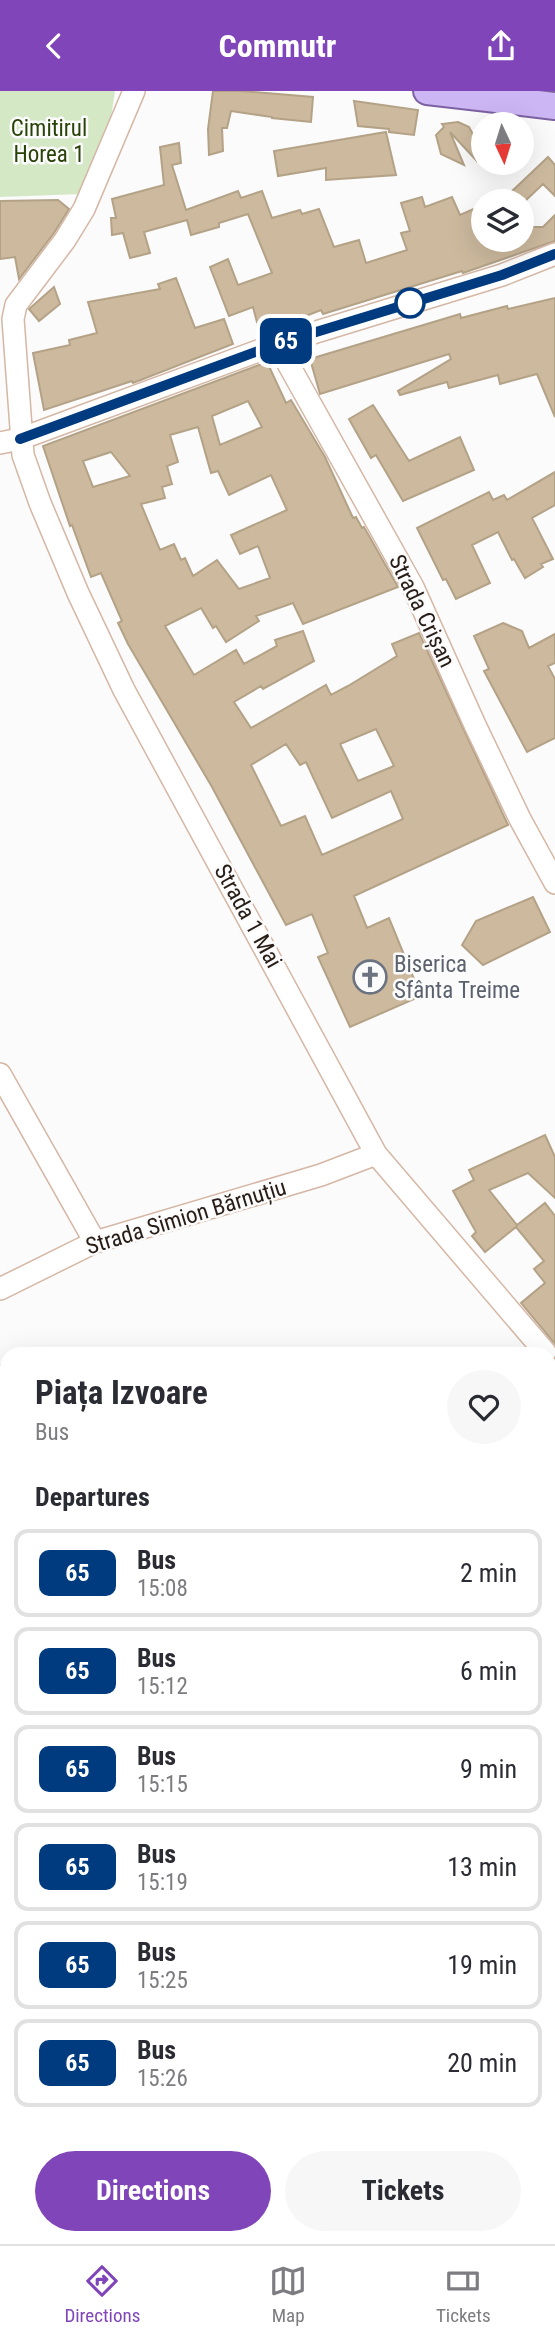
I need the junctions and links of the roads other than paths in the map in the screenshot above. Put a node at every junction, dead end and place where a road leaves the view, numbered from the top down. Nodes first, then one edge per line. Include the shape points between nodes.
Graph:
1 (134, 91) edge
2 (427, 91) edge
3 (555, 107) edge
4 (555, 254) edge
5 (277, 344) junction
6 (10, 441) edge
7 (555, 883) edge
8 (0, 1074) edge
9 (376, 1154) junction
10 (95, 1242) junction
11 (0, 1289) edge
12 (544, 1347) edge

1 - 6 street, Strada 1 Mai via 85,208 16,305
2 - 3 main road
4 - 5 street via 502,275
5 - 6 street
5 - 7 street, Strada Crișan via 413,587 474,725
6 - 9 street, Strada 1 Mai via 23,454 78,593 124,690
8 - 10 street
9 - 10 street, Strada Simion Bărnuțiu via 321,1175
9 - 12 street, Strada 1 Mai
10 - 11 street, Strada Simion Bărnuțiu

